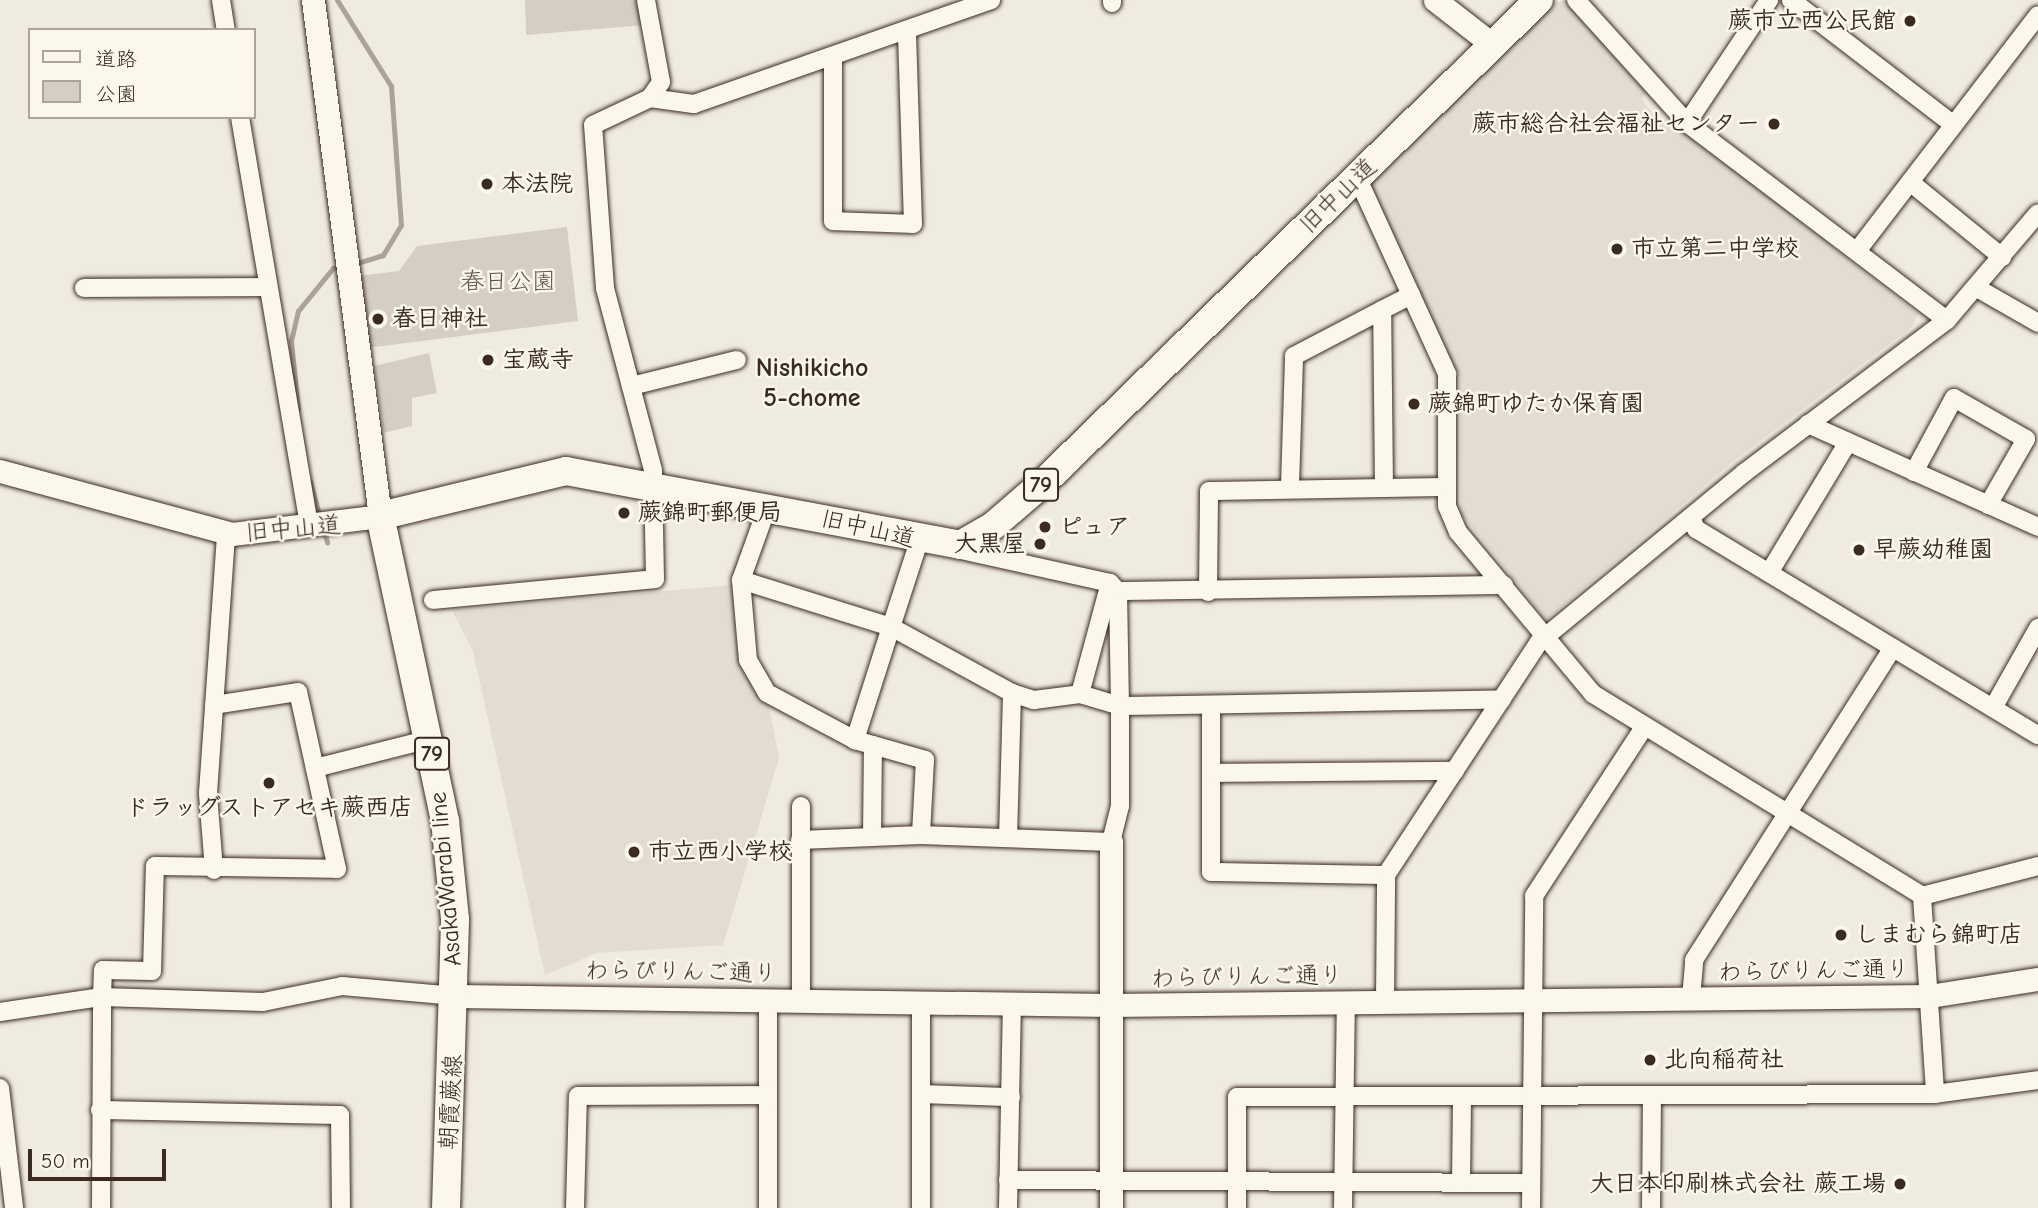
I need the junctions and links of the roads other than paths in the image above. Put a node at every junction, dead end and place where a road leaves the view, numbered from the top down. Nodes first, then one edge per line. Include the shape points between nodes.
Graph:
1 (221, 0) edge
2 (313, 0) edge
3 (646, 0) edge
4 (990, 0) edge
5 (1539, 0) edge
6 (1576, 0) edge
7 (1769, 0) edge
8 (1791, 0) edge
9 (1438, 1) edge
10 (2038, 15) edge
11 (226, 28) edge
12 (907, 30) junction
13 (1493, 45) junction
14 (833, 56) junction
15 (650, 98) junction
16 (240, 119) edge
17 (1687, 123) junction
18 (1954, 125) junction
19 (1357, 177) junction
20 (1909, 182) junction
21 (2038, 213) edge
22 (1857, 251) junction
23 (2001, 257) junction
24 (267, 287) junction
25 (84, 288) dead end
26 (1977, 288) junction
27 (1411, 295) junction
28 (1382, 310) junction
29 (1947, 320) junction
30 (2038, 323) edge
31 (737, 360) dead end
32 (631, 386) junction
33 (1808, 424) junction
34 (1848, 442) junction
35 (0, 471) edge
36 (1914, 472) junction
37 (653, 482) junction
38 (1290, 486) junction
39 (1384, 487) junction
40 (1447, 487) junction
41 (768, 505) junction
42 (1988, 505) junction
43 (380, 516) junction
44 (1692, 520) junction
45 (309, 527) junction
46 (2038, 527) edge
47 (226, 533) junction
48 (931, 544) junction
49 (1769, 573) junction
50 (741, 580) junction
51 (1504, 585) junction
52 (1114, 587) junction
53 (1208, 593) junction
54 (433, 600) dead end
55 (891, 627) junction
56 (2038, 628) edge
57 (1550, 637) junction
58 (1893, 648) junction
59 (1012, 693) junction
60 (1080, 694) junction
61 (1502, 699) junction
62 (214, 705) junction
63 (1211, 705) junction
64 (1119, 706) junction
65 (1993, 708) junction
66 (1644, 727) junction
67 (2038, 735) edge
68 (429, 739) junction
69 (855, 740) junction
70 (873, 745) junction
71 (315, 768) junction
72 (1455, 771) junction
73 (1211, 773) junction
74 (801, 806) dead end
75 (1791, 815) junction
76 (921, 835) junction
77 (872, 837) junction
78 (1007, 838) junction
79 (800, 840) junction
80 (1111, 842) junction
81 (2038, 866) edge
82 (214, 870) junction
83 (1386, 875) junction
84 (1922, 897) junction
85 (2038, 979) edge
86 (456, 996) junction
87 (1929, 996) junction
88 (102, 997) junction
89 (1691, 998) junction
90 (768, 1000) junction
91 (801, 1000) junction
92 (1531, 1000) junction
93 (921, 1002) junction
94 (1346, 1002) junction
95 (1385, 1002) junction
96 (1012, 1003) junction
97 (1110, 1005) junction
98 (0, 1012) edge
99 (2038, 1080) edge
100 (0, 1088) edge
101 (923, 1094) junction
102 (1935, 1094) junction
103 (768, 1095) junction
104 (1345, 1096) junction
105 (1532, 1096) junction
106 (1011, 1097) junction
107 (1462, 1097) junction
108 (1652, 1099) junction
109 (100, 1110) junction
110 (1008, 1180) junction
111 (1111, 1181) junction
112 (1237, 1182) junction
113 (1343, 1182) junction
114 (1461, 1183) junction
115 (1530, 1183) junction
116 (14, 1208) edge
117 (101, 1208) edge
118 (341, 1208) edge
119 (446, 1208) edge
120 (575, 1208) edge
121 (768, 1208) edge
122 (921, 1208) edge
123 (1008, 1208) edge
124 (1111, 1208) edge
125 (1237, 1208) edge
126 (1343, 1208) edge
127 (1531, 1208) edge
128 (1651, 1208) edge

1 - 11 street
2 - 43 street
3 - 15 street via 661,82
4 - 12 street
5 - 13 main road, 旧中山道 / 79
6 - 17 street
7 - 17 street
8 - 18 street
9 - 13 street
10 - 18 street
12 - 14 street
12 - 14 street via 913,224 833,222
13 - 19 main road, 旧中山道 / 79
14 - 15 street via 694,104
15 - 32 street via 593,125 598,245
16 - 24 street
17 - 22 street
18 - 20 street
19 - 27 street
19 - 48 main road, 旧中山道 / 79 via 1042,483 977,537
20 - 22 street
20 - 23 street
21 - 23 street
22 - 29 street
23 - 26 street
24 - 25 street
24 - 45 street
26 - 29 street
26 - 30 street
27 - 28 street
27 - 40 street via 1447,374
28 - 38 street via 1294,356
28 - 39 street
29 - 33 street
31 - 32 street
32 - 37 street
33 - 34 street
33 - 44 street
34 - 36 street
34 - 49 street
35 - 47 street, 旧中山道
36 - 42 street
36 - 42 street via 1954,398 2026,439
37 - 41 main road, 旧中山道 / 79
37 - 43 main road, 旧中山道 / 79 via 566,471 540,474
37 - 54 street via 655,579
38 - 39 street
38 - 53 street via 1209,491
39 - 40 street
40 - 51 street via 1458,532
41 - 48 main road, 旧中山道 / 79
41 - 50 street
42 - 46 street
43 - 45 street, 旧中山道
43 - 68 main road, AsakaWarabi line / 79
44 - 49 street
44 - 57 street
45 - 47 street, 旧中山道
47 - 62 street
48 - 52 street
48 - 55 street
49 - 58 street
50 - 55 street
50 - 69 street via 748,660 767,693
51 - 53 street
51 - 57 street
52 - 53 street
52 - 60 street
52 - 64 street
55 - 59 street
55 - 69 street
56 - 65 street
57 - 61 street via 1539,642
57 - 66 street via 1593,694
58 - 65 street
58 - 75 street
59 - 60 street via 1034,700
59 - 78 street
60 - 64 street
61 - 63 street
61 - 72 street
62 - 71 street via 298,692
62 - 82 street via 208,793
63 - 64 street
63 - 73 street
64 - 80 street via 1120,806
65 - 67 street
66 - 75 street
66 - 92 street via 1534,896
68 - 71 street
68 - 86 main road, AsakaWarabi line / 79 via 445,821
69 - 70 street
70 - 76 street via 925,760
70 - 77 street
71 - 82 street via 337,869
72 - 73 street
72 - 83 street
73 - 83 street via 1211,873
74 - 79 street
75 - 84 street
75 - 89 street via 1693,960
76 - 77 street
76 - 78 street
77 - 79 street
78 - 80 street
79 - 91 street
80 - 97 street
81 - 84 street
82 - 88 street via 155,866 152,971 103,970
83 - 95 street
84 - 87 street
85 - 87 street, わらびりんご通り
86 - 88 street via 342,986 263,1002
86 - 90 street, わらびりんご通り
86 - 119 main road, 朝霞蕨線 / 79
87 - 89 street, わらびりんご通り
87 - 102 street
88 - 98 street
88 - 109 street
89 - 92 street, わらびりんご通り
90 - 91 street, わらびりんご通り
90 - 103 street
91 - 93 street, わらびりんご通り
92 - 95 street, わらびりんご通り
92 - 105 street
93 - 96 street, わらびりんご通り
93 - 101 street
94 - 95 street, わらびりんご通り
94 - 97 street, わらびりんご通り
94 - 104 street
96 - 97 street, わらびりんご通り
96 - 106 street
97 - 111 street
99 - 102 street
100 - 116 street
101 - 106 street
101 - 122 street
102 - 108 street
103 - 120 street via 578,1096
103 - 121 street
104 - 107 street
104 - 112 street via 1237,1097
104 - 113 street
105 - 107 street
105 - 108 street
105 - 115 street
106 - 110 street
107 - 114 street
108 - 128 street
109 - 117 street
109 - 118 street via 340,1115
110 - 111 street
110 - 123 street
111 - 112 street
111 - 124 street
112 - 113 street
112 - 125 street
113 - 114 street
113 - 126 street
114 - 115 street
115 - 127 street

